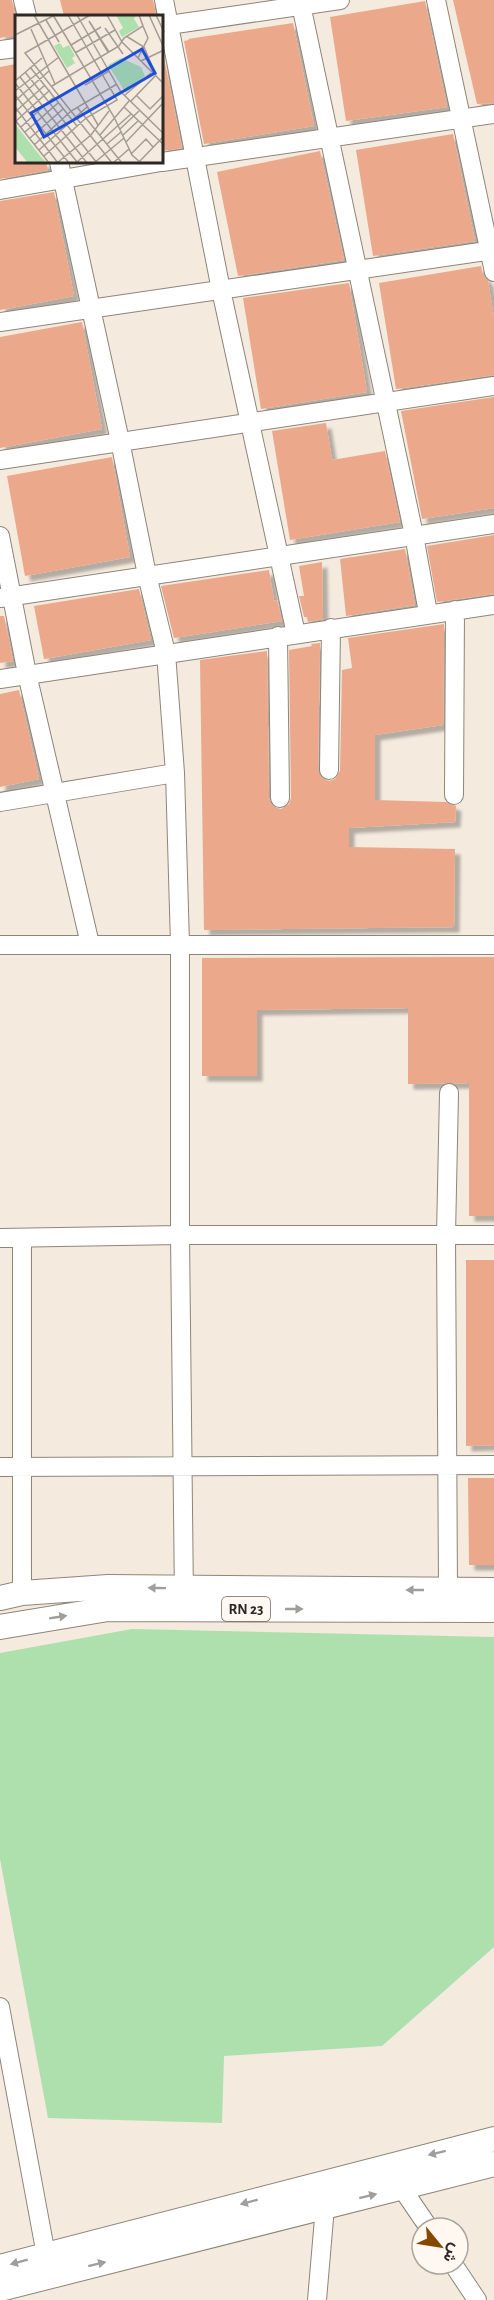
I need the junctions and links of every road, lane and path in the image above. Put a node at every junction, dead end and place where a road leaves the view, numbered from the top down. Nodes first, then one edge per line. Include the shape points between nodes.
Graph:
1 (23, 0) edge
2 (164, 0) edge
3 (340, 0) edge
4 (436, 0) edge
5 (300, 3) edge
6 (27, 15) edge
7 (166, 26) edge
8 (15, 48) edge
9 (0, 50) edge
10 (494, 114) edge
11 (461, 119) junction
12 (329, 137) junction
13 (196, 156) junction
14 (164, 161) edge
15 (136, 164) edge
16 (61, 170) edge
17 (0, 189) edge
18 (492, 250) edge
19 (357, 270) junction
20 (494, 272) edge
21 (221, 290) junction
22 (91, 308) junction
23 (0, 322) edge
24 (494, 386) edge
25 (385, 402) junction
26 (250, 422) junction
27 (120, 441) junction
28 (0, 460) edge
29 (494, 524) edge
30 (414, 535) junction
31 (0, 536) edge
32 (279, 555) junction
33 (147, 575) junction
34 (6, 598) edge
35 (494, 605) edge
36 (454, 610) junction
37 (428, 614) junction
38 (331, 628) junction
39 (287, 635) junction
40 (166, 653) junction
41 (27, 674) junction
42 (0, 679) edge
43 (329, 770) dead end
44 (175, 773) junction
45 (55, 792) junction
46 (454, 795) dead end
47 (279, 798) dead end
48 (0, 802) edge
49 (90, 944) junction
50 (180, 944) junction
51 (0, 945) edge
52 (494, 945) edge
53 (449, 1092) dead end
54 (494, 1234) edge
55 (180, 1235) junction
56 (446, 1235) junction
57 (0, 1238) edge
58 (22, 1238) junction
59 (494, 1465) edge
60 (449, 1466) junction
61 (0, 1467) edge
62 (21, 1467) junction
63 (183, 1468) junction
64 (448, 1590) junction
65 (494, 1590) edge
66 (11, 1596) edge
67 (184, 1599) junction
68 (494, 1610) edge
69 (0, 1626) edge
70 (0, 2007) edge
71 (494, 2139) edge
72 (494, 2164) edge
73 (393, 2165) junction
74 (401, 2187) junction
75 (323, 2195) junction
76 (421, 2216) edge
77 (46, 2255) junction
78 (0, 2267) edge
79 (461, 2276) edge
80 (0, 2289) edge
81 (317, 2300) edge
82 (477, 2300) edge

1 - 6 street
2 - 7 street
3 - 5 street
4 - 11 street
5 - 7 street
5 - 12 street
7 - 13 street
8 - 9 street
10 - 11 street
11 - 12 street
11 - 18 street
12 - 13 street
12 - 19 street
13 - 14 street
13 - 21 street
15 - 16 street
16 - 17 street
16 - 22 street
18 - 19 street
18 - 20 street
19 - 21 street
19 - 25 street
21 - 22 street
21 - 26 street
22 - 23 street
22 - 27 street
24 - 25 street
25 - 26 street
25 - 30 street
26 - 27 street
26 - 32 street
27 - 28 street
27 - 33 street
29 - 30 street
30 - 32 street
30 - 37 street
31 - 34 street
32 - 33 street
32 - 39 street
33 - 34 street
33 - 40 street
34 - 41 street
35 - 36 street
36 - 37 street
36 - 46 street
37 - 38 street
38 - 39 street
38 - 43 street
39 - 40 street
39 - 47 street
40 - 41 street
40 - 44 street
41 - 42 street
41 - 45 street
44 - 45 street
44 - 50 street
45 - 48 street
45 - 49 street
49 - 50 street
49 - 51 street
50 - 52 street
50 - 55 street
53 - 56 street
54 - 56 street
55 - 56 street
55 - 58 street
55 - 63 street
56 - 60 street
57 - 58 street
58 - 62 street
59 - 60 street
60 - 63 street
60 - 64 street
61 - 62 street
62 - 63 street
62 - 66 street
63 - 67 street
64 - 65 main road, RN 23
64 -> 67 main road, RN 23
67 -> 66 main road, RN 23 via 108,1587
67 -> 68 main road, RN 23
69 -> 67 main road, RN 23
70 - 77 street
71 -> 73 main road
72 - 74 main road
73 - 74 street
73 - 75 main road
75 -> 74 main road
74 - 76 street
75 -> 77 main road
80 -> 75 main road
75 - 81 street
77 -> 78 main road
79 - 82 street

